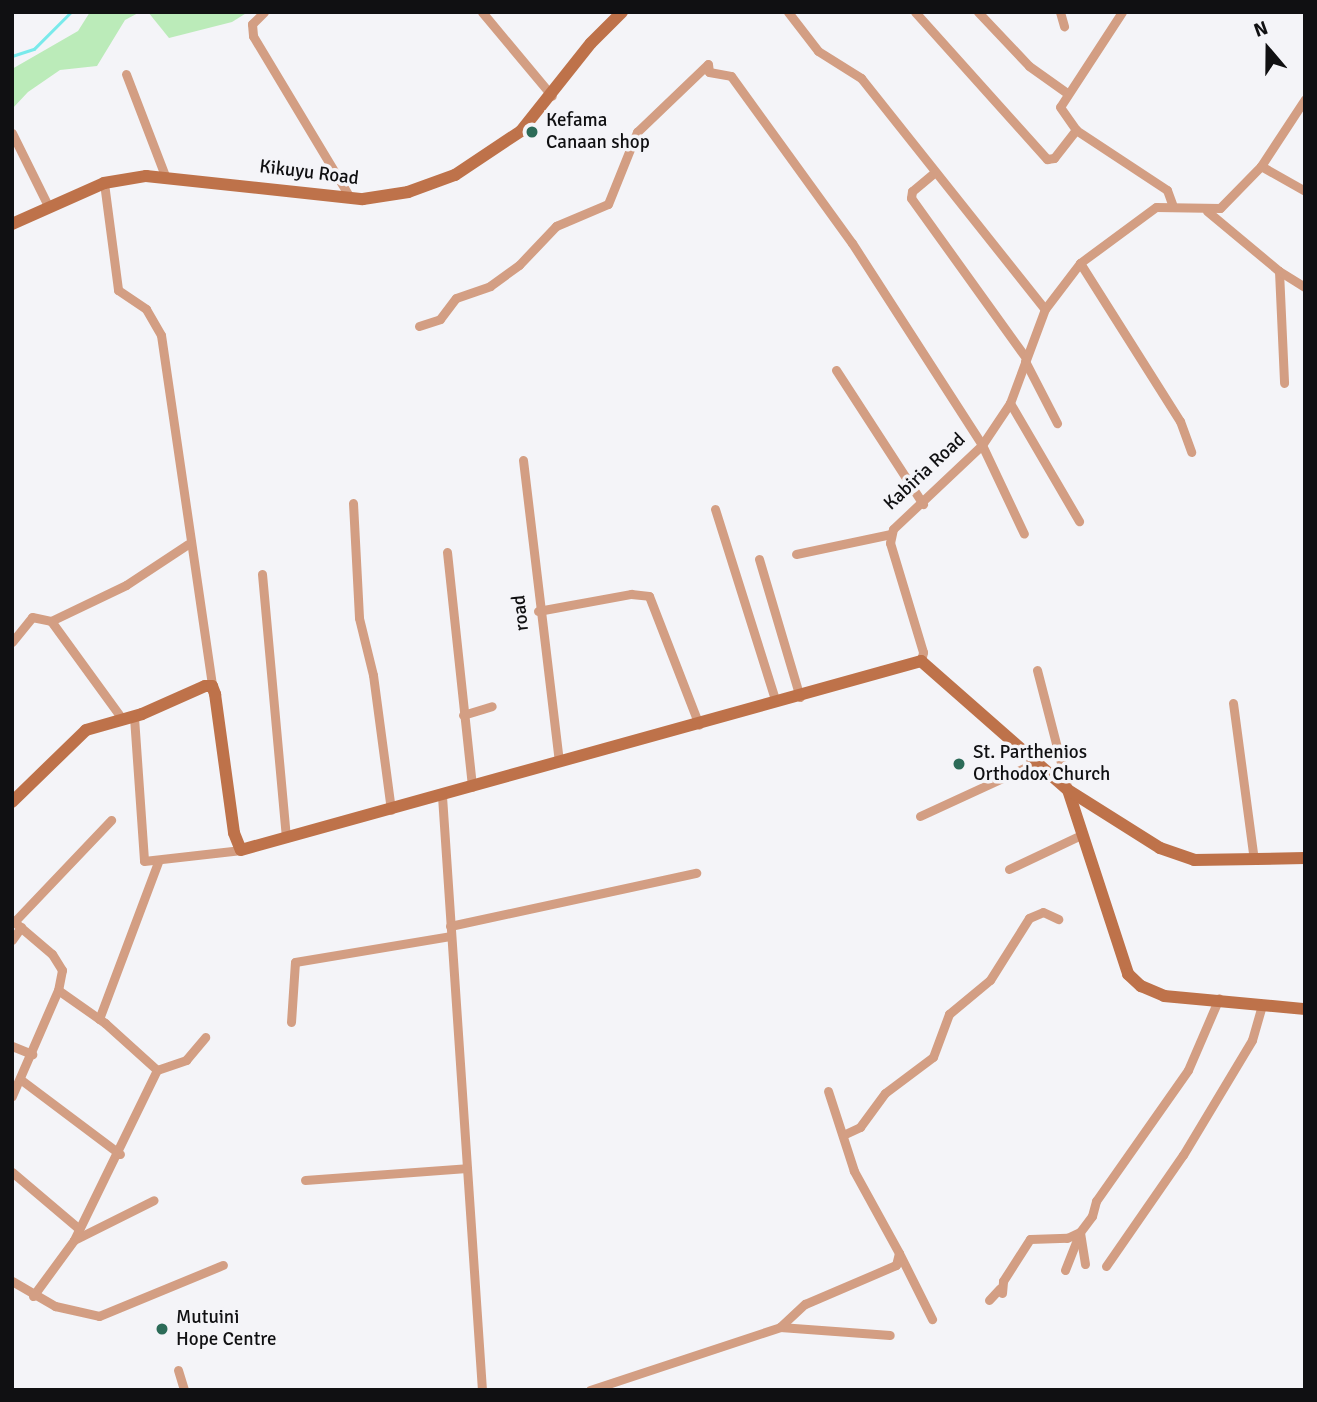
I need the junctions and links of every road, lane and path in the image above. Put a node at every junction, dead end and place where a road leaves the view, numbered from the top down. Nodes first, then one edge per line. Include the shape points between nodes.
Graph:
1 (264, 12) edge
2 (482, 12) edge
3 (622, 12) edge
4 (788, 12) edge
5 (915, 12) edge
6 (978, 12) edge
7 (1060, 12) edge
8 (1122, 12) edge
9 (1064, 26) dead end
10 (126, 74) dead end
11 (1067, 93) junction
12 (552, 96) junction
13 (1305, 99) edge
14 (1076, 130) junction
15 (12, 133) edge
16 (1261, 166) junction
17 (935, 172) junction
18 (166, 178) junction
19 (104, 183) junction
20 (1305, 191) edge
21 (348, 194) junction
22 (1172, 204) junction
23 (48, 206) junction
24 (1208, 211) junction
25 (12, 224) edge
26 (1080, 263) junction
27 (1279, 271) junction
28 (1305, 287) edge
29 (1045, 309) junction
30 (419, 326) dead end
31 (1025, 360) junction
32 (836, 370) dead end
33 (1284, 383) dead end
34 (1010, 403) junction
35 (1057, 424) dead end
36 (982, 445) junction
37 (1191, 452) dead end
38 (523, 460) dead end
39 (353, 503) dead end
40 (923, 504) junction
41 (715, 509) dead end
42 (1079, 520) dead end
43 (891, 534) junction
44 (1024, 534) dead end
45 (188, 544) junction
46 (447, 552) dead end
47 (796, 554) dead end
48 (759, 559) dead end
49 (262, 574) dead end
50 (538, 611) junction
51 (51, 621) junction
52 (12, 642) edge
53 (921, 661) junction
54 (1037, 670) dead end
55 (212, 686) junction
56 (800, 697) junction
57 (776, 702) junction
58 (1233, 703) dead end
59 (492, 706) dead end
60 (463, 715) junction
61 (129, 718) junction
62 (699, 725) junction
63 (559, 762) junction
64 (1035, 763) junction
65 (472, 787) junction
66 (1068, 790) junction
67 (442, 796) junction
68 (12, 802) edge
69 (391, 810) junction
70 (920, 816) dead end
71 (111, 820) dead end
72 (1083, 834) junction
73 (286, 838) junction
74 (241, 850) junction
75 (1305, 858) edge
76 (1254, 859) junction
77 (158, 862) junction
78 (1009, 869) dead end
79 (696, 873) dead end
80 (1058, 919) dead end
81 (16, 923) edge
82 (450, 931) junction
83 (12, 940) edge
84 (58, 990) junction
85 (1219, 998) junction
86 (1262, 1004) junction
87 (1305, 1009) edge
88 (99, 1019) junction
89 (291, 1022) dead end
90 (205, 1037) dead end
91 (12, 1046) edge
92 (32, 1054) junction
93 (157, 1070) junction
94 (20, 1079) junction
95 (828, 1091) dead end
96 (12, 1096) edge
97 (843, 1135) junction
98 (120, 1154) junction
99 (467, 1168) junction
100 (12, 1172) edge
101 (305, 1180) dead end
102 (154, 1200) dead end
103 (78, 1228) junction
104 (1080, 1232) junction
105 (74, 1240) junction
106 (899, 1253) junction
107 (1085, 1264) dead end
108 (223, 1265) dead end
109 (1106, 1265) dead end
110 (1065, 1269) dead end
111 (12, 1281) edge
112 (33, 1296) junction
113 (989, 1300) dead end
114 (932, 1319) dead end
115 (780, 1327) junction
116 (890, 1335) dead end
117 (178, 1370) dead end
118 (184, 1390) edge
119 (482, 1390) edge
120 (590, 1390) edge

1 - 21 street via 252,24 253,36
2 - 12 street
3 - 12 main road, Kikuyu Road via 591,43
4 - 17 street via 818,51 861,78
5 - 14 street via 1047,159 1054,158
6 - 11 street via 1029,66
7 - 9 street
8 - 11 street
10 - 18 street
11 - 14 street via 1060,107
12 - 21 main road, Kikuyu Road via 503,146 454,175 408,192 363,199
13 - 16 street
14 - 22 street via 1167,190
15 - 23 street
16 - 20 street
16 - 24 street via 1220,208
17 - 29 street
17 - 31 street via 912,191 911,198
18 - 19 main road, Kikuyu Road
18 - 21 main road, Kikuyu Road
19 - 23 main road, Kikuyu Road
19 - 45 street via 118,290 146,309 161,335
22 - 24 street
22 - 26 street, Kabiria Road via 1133,220
23 - 25 main road, Kikuyu Road
24 - 27 street
26 - 29 street, Kabiria Road
26 - 37 street via 1180,421
27 - 28 street
27 - 33 street
29 - 31 street, Kabiria Road
30 - 36 street via 440,319 456,298 490,286 519,265 556,226 608,204 638,132 708,64 709,72 731,76 785,147
31 - 34 street, Kabiria Road
31 - 35 street
32 - 40 street
34 - 36 street, Kabiria Road
34 - 42 street
36 - 40 street, Kabiria Road
36 - 44 street
38 - 50 street, road
39 - 69 street via 359,618 373,675
40 - 43 street, Kabiria Road
41 - 57 street
43 - 47 street
43 - 53 street, Kabiria Road via 923,652
45 - 51 street via 126,585
45 - 55 street
46 - 60 street
48 - 56 street
49 - 73 street
50 - 62 street via 631,594 649,596
50 - 63 street, road
51 - 52 street via 32,618
51 - 61 street
53 - 56 main road
53 - 64 main road
54 - 66 street
55 - 61 main road
55 - 74 main road via 234,833
56 - 57 main road
57 - 62 main road
58 - 76 street
59 - 60 street
60 - 65 street
61 - 68 main road via 86,730
61 - 77 street via 142,859
62 - 63 main road
63 - 65 main road
64 - 66 main road
64 - 70 street
65 - 67 main road
66 - 72 main road
66 - 76 main road via 1160,848 1194,860
67 - 69 main road
67 - 82 street
69 - 73 main road
71 - 81 street
72 - 78 street
72 - 85 main road via 1128,974 1164,996
73 - 74 main road
74 - 77 street
75 - 76 main road
77 - 88 street
79 - 82 street
80 - 97 street via 1043,912 1029,918 990,980 949,1014 933,1057 885,1093 860,1127
81 - 83 street
81 - 84 street via 61,965
82 - 89 street via 295,962
82 - 99 street
84 - 88 street
84 - 92 street
85 - 86 main road
85 - 104 street via 1188,1070 1096,1201
86 - 87 main road
86 - 109 street via 1252,1040 1183,1155
88 - 93 street
90 - 93 street via 186,1060
91 - 92 street
92 - 94 street
93 - 98 street
94 - 96 street
94 - 98 street
95 - 97 street
97 - 106 street via 854,1171
98 - 103 street
99 - 101 street
99 - 119 street
100 - 103 street
102 - 105 street
103 - 105 street
104 - 107 street
104 - 110 street
104 - 113 street via 1067,1238 1030,1238 1001,1291
105 - 112 street
106 - 114 street
106 - 115 street via 889,1271 840,1286 805,1304
108 - 112 street via 99,1316
111 - 112 street
115 - 116 street
115 - 120 street
117 - 118 street

